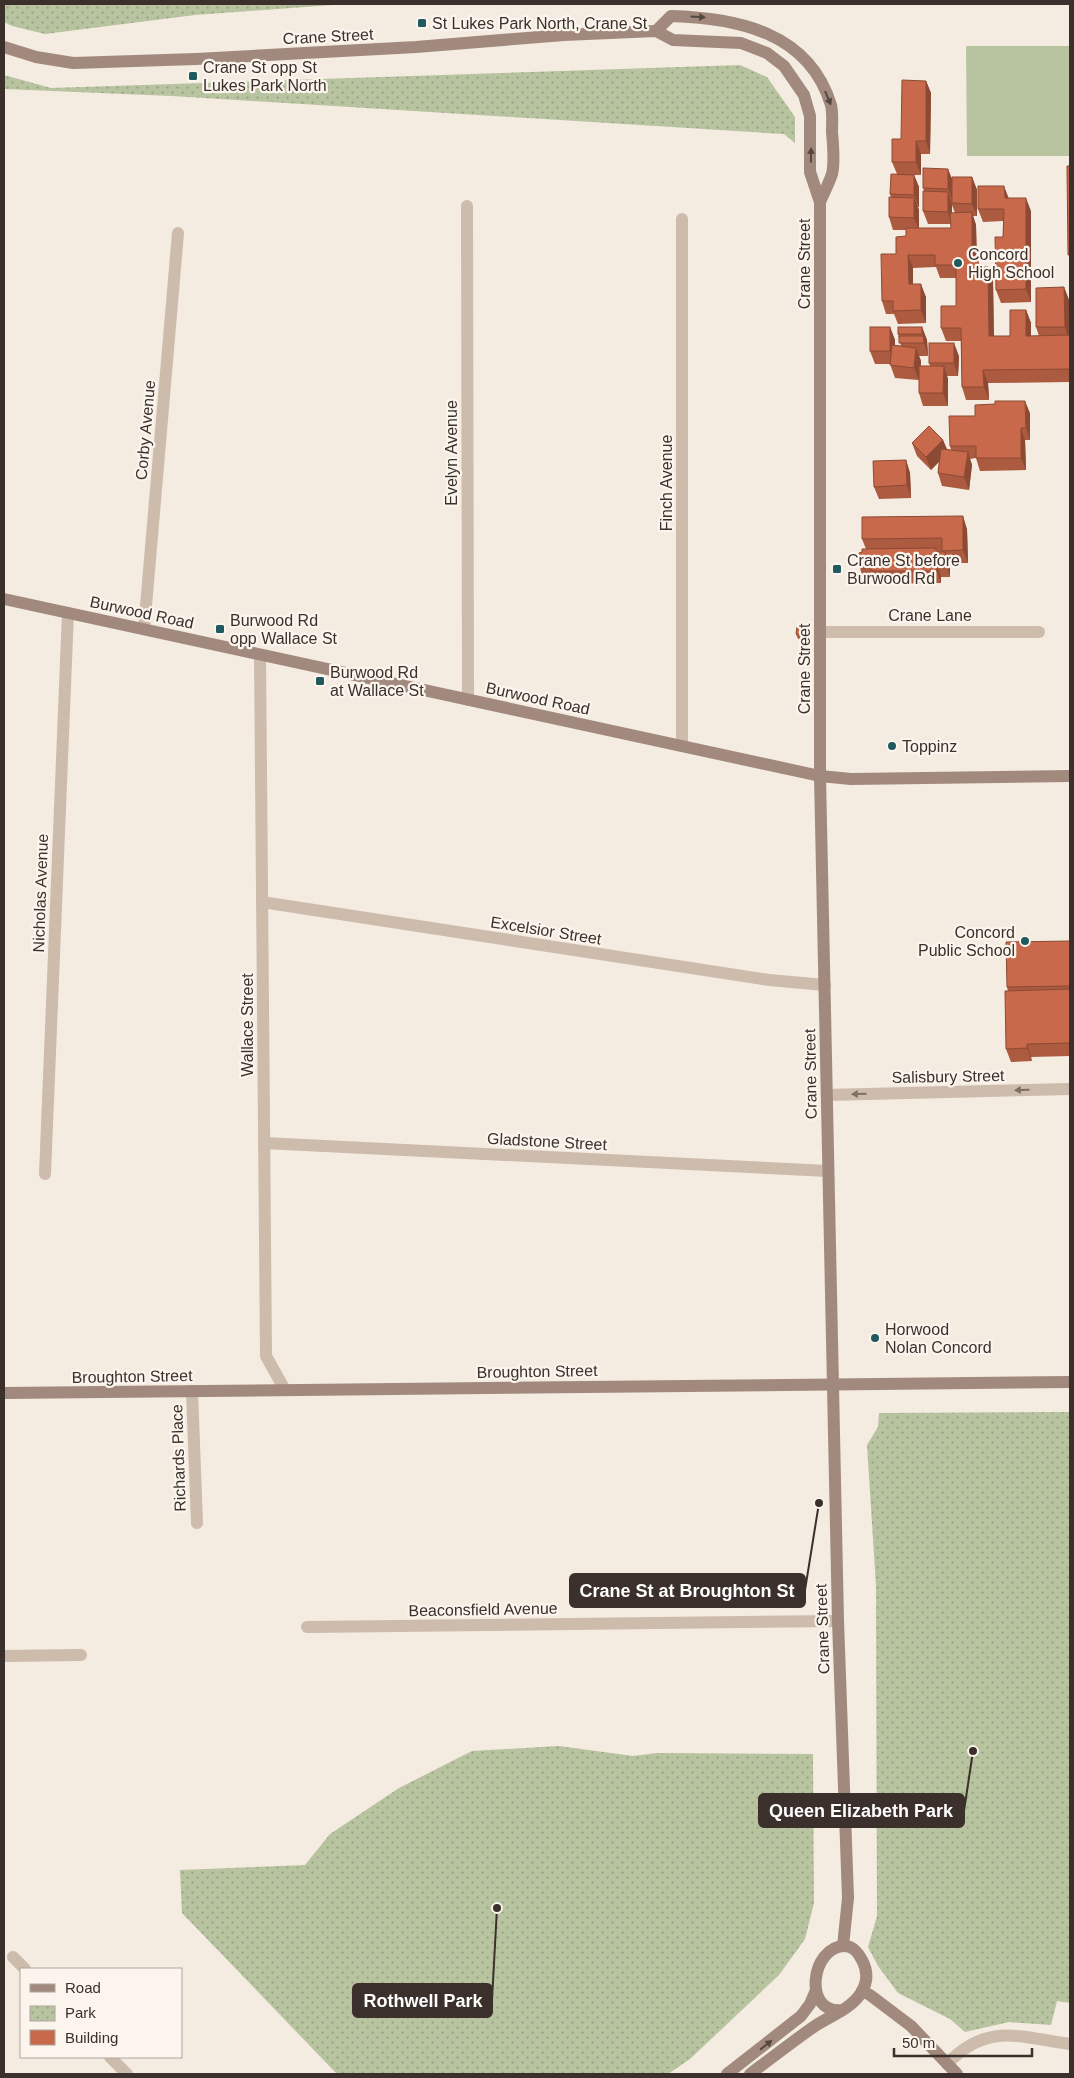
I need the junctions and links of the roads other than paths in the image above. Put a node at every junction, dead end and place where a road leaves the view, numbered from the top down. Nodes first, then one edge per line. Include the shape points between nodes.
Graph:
1 (656, 31) junction
2 (4, 47) edge
3 (820, 202) junction
4 (467, 206) dead end
5 (682, 219) dead end
6 (178, 232) dead end
7 (4, 599) edge
8 (68, 613) junction
9 (144, 630) junction
10 (820, 632) junction
11 (1039, 632) dead end
12 (260, 655) junction
13 (468, 700) junction
14 (682, 746) junction
15 (820, 776) junction
16 (1070, 776) edge
17 (262, 902) junction
18 (825, 985) junction
19 (1070, 1089) edge
20 (827, 1095) junction
21 (264, 1143) junction
22 (828, 1171) junction
23 (45, 1174) dead end
24 (1070, 1382) edge
25 (832, 1384) junction
26 (285, 1390) junction
27 (192, 1391) junction
28 (4, 1393) edge
29 (197, 1523) dead end
30 (838, 1622) junction
31 (308, 1627) dead end
32 (81, 1655) dead end
33 (4, 1656) edge
34 (843, 1946) junction
35 (13, 1957) dead end
36 (24, 1968) edge
37 (816, 1990) junction
38 (862, 1991) junction
39 (842, 2010) junction
40 (1070, 2044) edge
41 (111, 2058) edge
42 (947, 2064) junction
43 (127, 2074) edge
44 (727, 2074) edge
45 (750, 2074) edge
46 (957, 2074) edge

1 - 2 main road, Crane Street via 196,60 73,63 36,57
3 -> 1 main road, Crane Street via 810,172 810,116 804,95 784,66 767,53 741,43 673,40
1 -> 3 main road, Crane Street via 671,16 727,21 761,30 779,39 812,67 832,107 832,172
3 - 10 main road, Crane Street
4 - 13 street, Evelyn Avenue
5 - 14 street, Finch Avenue
6 - 9 street, Corby Avenue
7 - 8 main road, Burwood Road
8 - 9 main road, Burwood Road
8 - 23 street, Nicholas Avenue
9 - 12 main road, Burwood Road
10 - 11 street, Crane Lane
10 - 15 main road, Crane Street
12 - 13 main road, Burwood Road
12 - 17 street, Wallace Street
13 - 14 main road, Burwood Road
14 - 15 main road, Burwood Road
15 - 16 main road, Burwood Road
15 - 18 main road, Crane Street
17 - 18 street, Excelsior Street via 769,980
17 - 21 street, Wallace Street
18 - 20 main road, Crane Street
19 -> 20 street, Salisbury Street
20 - 22 main road, Crane Street
21 - 22 street, Gladstone Street
21 - 26 street, Wallace Street via 266,1356
22 - 25 main road, Crane Street
24 - 25 main road, Broughton Street
25 - 26 main road, Broughton Street
25 - 30 main road, Crane Street
26 - 27 main road, Broughton Street
27 - 28 main road, Broughton Street
27 - 29 street, Richards Place
30 - 31 street, Beaconsfield Avenue
30 - 34 main road, Crane Street via 848,1898
32 - 33 street
34 - 37 main road via 821,1962 815,1978
34 - 38 main road via 849,1946 863,1962 866,1975
35 - 36 street
37 - 39 main road via 825,2007
44 -> 37 main road via 801,2016
38 - 39 main road
38 - 42 main road via 911,2026
39 - 45 main road
40 - 42 street via 991,2036 966,2046
41 - 43 street
42 - 46 main road

